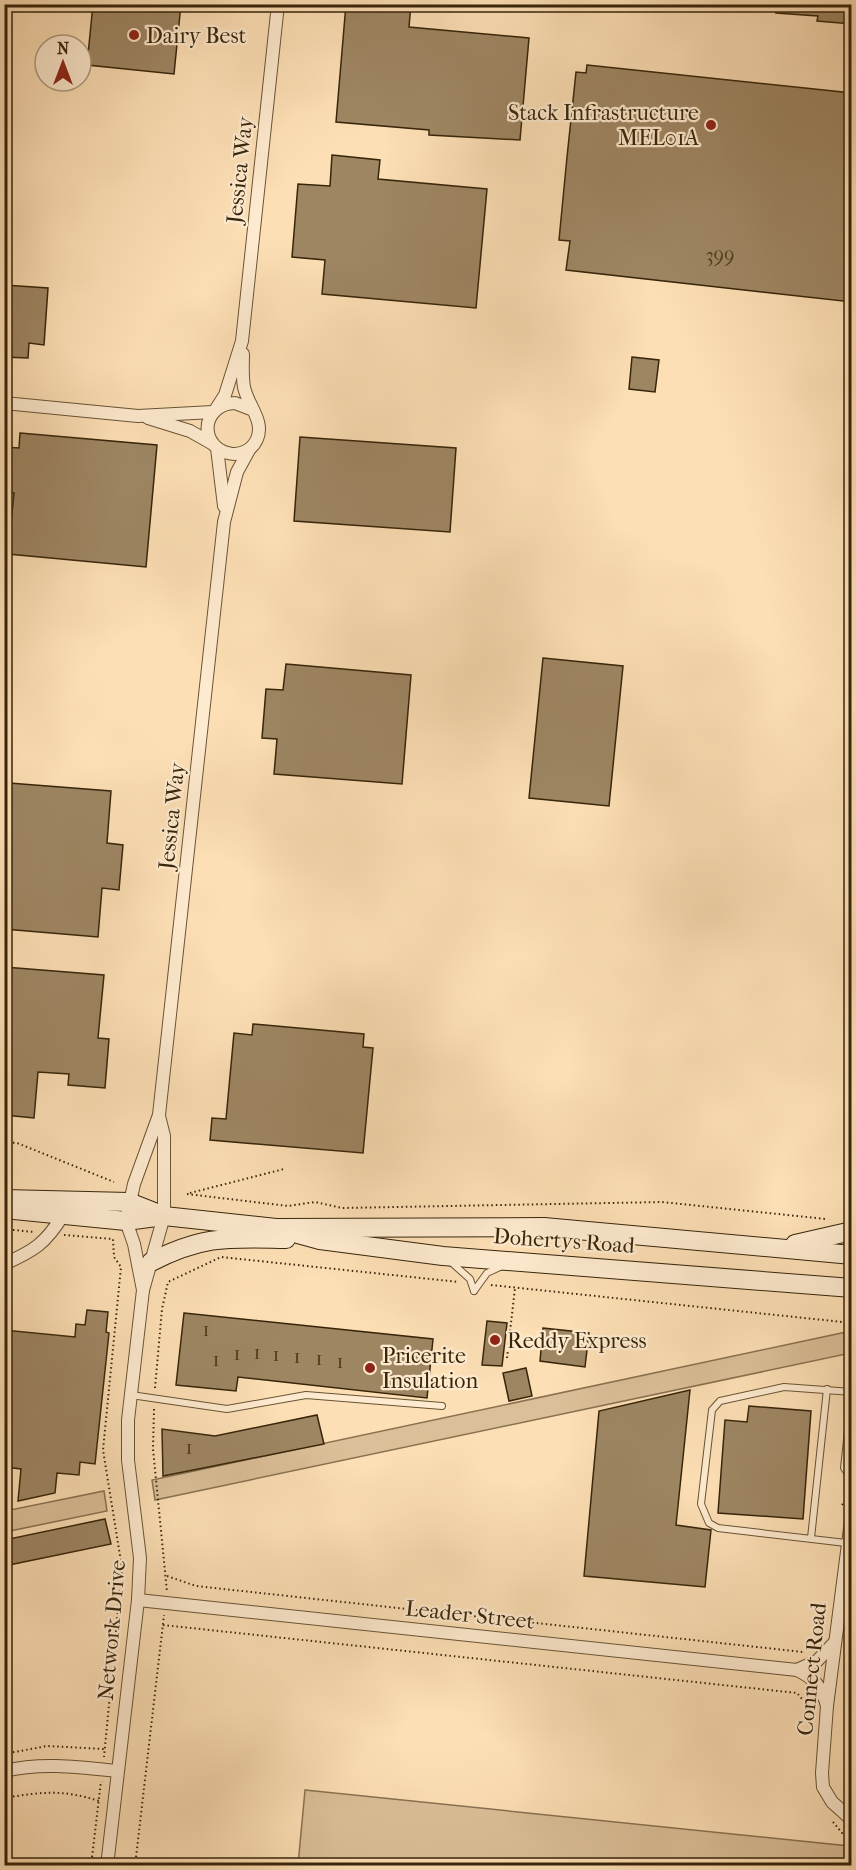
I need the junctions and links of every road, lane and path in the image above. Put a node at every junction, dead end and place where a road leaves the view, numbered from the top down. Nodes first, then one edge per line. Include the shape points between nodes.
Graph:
1 (278, 4) edge
2 (242, 341) junction
3 (4, 403) edge
4 (253, 410) junction
5 (215, 411) junction
6 (138, 416) junction
7 (215, 446) junction
8 (249, 450) junction
9 (224, 522) junction
10 (159, 1115) junction
11 (4, 1142) edge
12 (284, 1169) dead end
13 (114, 1182) dead end
14 (4, 1199) edge
15 (129, 1202) junction
16 (4, 1209) edge
17 (63, 1215) junction
18 (164, 1216) junction
19 (832, 1220) dead end
20 (126, 1221) junction
21 (276, 1228) junction
22 (852, 1231) edge
23 (113, 1239) dead end
24 (321, 1240) junction
25 (775, 1249) junction
26 (852, 1255) edge
27 (443, 1256) junction
28 (514, 1261) junction
29 (151, 1262) junction
30 (4, 1263) edge
31 (475, 1284) junction
32 (515, 1288) junction
33 (852, 1288) edge
34 (142, 1290) junction
35 (852, 1323) edge
36 (507, 1358) dead end
37 (827, 1389) junction
38 (852, 1393) edge
39 (131, 1395) junction
40 (154, 1398) junction
41 (442, 1406) dead end
42 (852, 1479) edge
43 (852, 1492) edge
44 (847, 1512) edge
45 (811, 1538) junction
46 (846, 1543) junction
47 (166, 1576) junction
48 (138, 1600) junction
49 (166, 1603) junction
50 (162, 1625) junction
51 (834, 1643) junction
52 (807, 1652) dead end
53 (797, 1670) junction
54 (826, 1706) junction
55 (820, 1720) dead end
56 (104, 1749) junction
57 (4, 1754) edge
58 (103, 1769) junction
59 (117, 1770) junction
60 (4, 1771) edge
61 (4, 1798) edge
62 (99, 1801) junction
63 (832, 1820) dead end
64 (852, 1820) edge
65 (851, 1844) edge
66 (91, 1866) edge
67 (107, 1866) edge
68 (135, 1866) edge

1 - 2 street, Jessica Way
2 - 4 street, Jessica Way via 243,385
2 - 5 street, Jessica Way via 225,395
3 - 6 street
4 - 5 street via 235,402
4 - 8 street via 260,431
5 - 6 street
5 - 7 street via 208,429
6 - 7 street via 183,429
7 - 8 street via 233,454
7 - 9 street, Jessica Way via 222,471
8 - 9 street, Jessica Way via 237,472
9 - 10 street, Jessica Way
10 - 15 street, Jessica Way
10 - 18 street, Jessica Way via 164,1136
11 - 13 path via 17,1143
12 - 19 path via 187,1194 288,1206 315,1202 342,1208 662,1202
14 - 15 main road, Dohertys Road
15 - 18 main road, Dohertys Road
15 - 20 street, Jessica Way
16 - 17 main road, Dohertys Road
17 - 20 main road, Dohertys Road
17 - 30 street via 36,1250
18 - 20 main road, Dohertys Road
18 - 21 main road, Dohertys Road
18 - 29 street, Network Drive
20 - 34 street, Network Drive
21 - 24 main road, Dohertys Road
21 - 25 main road, Dohertys Road via 544,1227
22 - 25 main road
23 - 56 path via 114,1257 121,1267 103,1450 122,1568
24 - 27 main road, Dohertys Road
24 - 29 main road via 219,1238 181,1247
25 - 26 main road, Dohertys Road
27 - 28 main road, Dohertys Road
27 - 31 lane
28 - 31 lane via 487,1273
28 - 33 main road, Dohertys Road
29 - 34 street, Network Drive
31 - 32 path
31 - 40 path via 221,1257 168,1282
32 - 35 path
32 - 36 path
34 - 39 street, Network Drive
37 - 38 lane
37 - 45 lane
37 - 45 lane via 784,1387 720,1401 712,1410 700,1504 709,1523 718,1528
38 - 42 lane via 844,1468
39 - 40 lane
39 - 48 street, Network Drive via 128,1461 140,1558
40 - 41 lane via 227,1409 306,1395
40 - 47 path via 153,1449
43 - 44 path via 843,1502
44 - 46 street, Connect Road
45 - 46 lane
46 - 51 street, Connect Road
47 - 49 path
47 - 52 path via 196,1587
48 - 49 street, Leader Street
48 - 59 street, Network Drive
49 - 50 path
49 - 53 street, Leader Street
50 - 55 path via 797,1693
50 - 68 path
51 - 53 street via 817,1662
51 - 54 street, Connect Road
53 - 54 street via 811,1677 823,1691
54 - 64 street, Connect Road via 823,1787 832,1802
56 - 57 path via 47,1746
56 - 58 path
58 - 59 street
58 - 60 street via 56,1764
58 - 62 path
59 - 67 street, Network Drive
61 - 62 path via 62,1791
62 - 66 path
63 - 65 path

